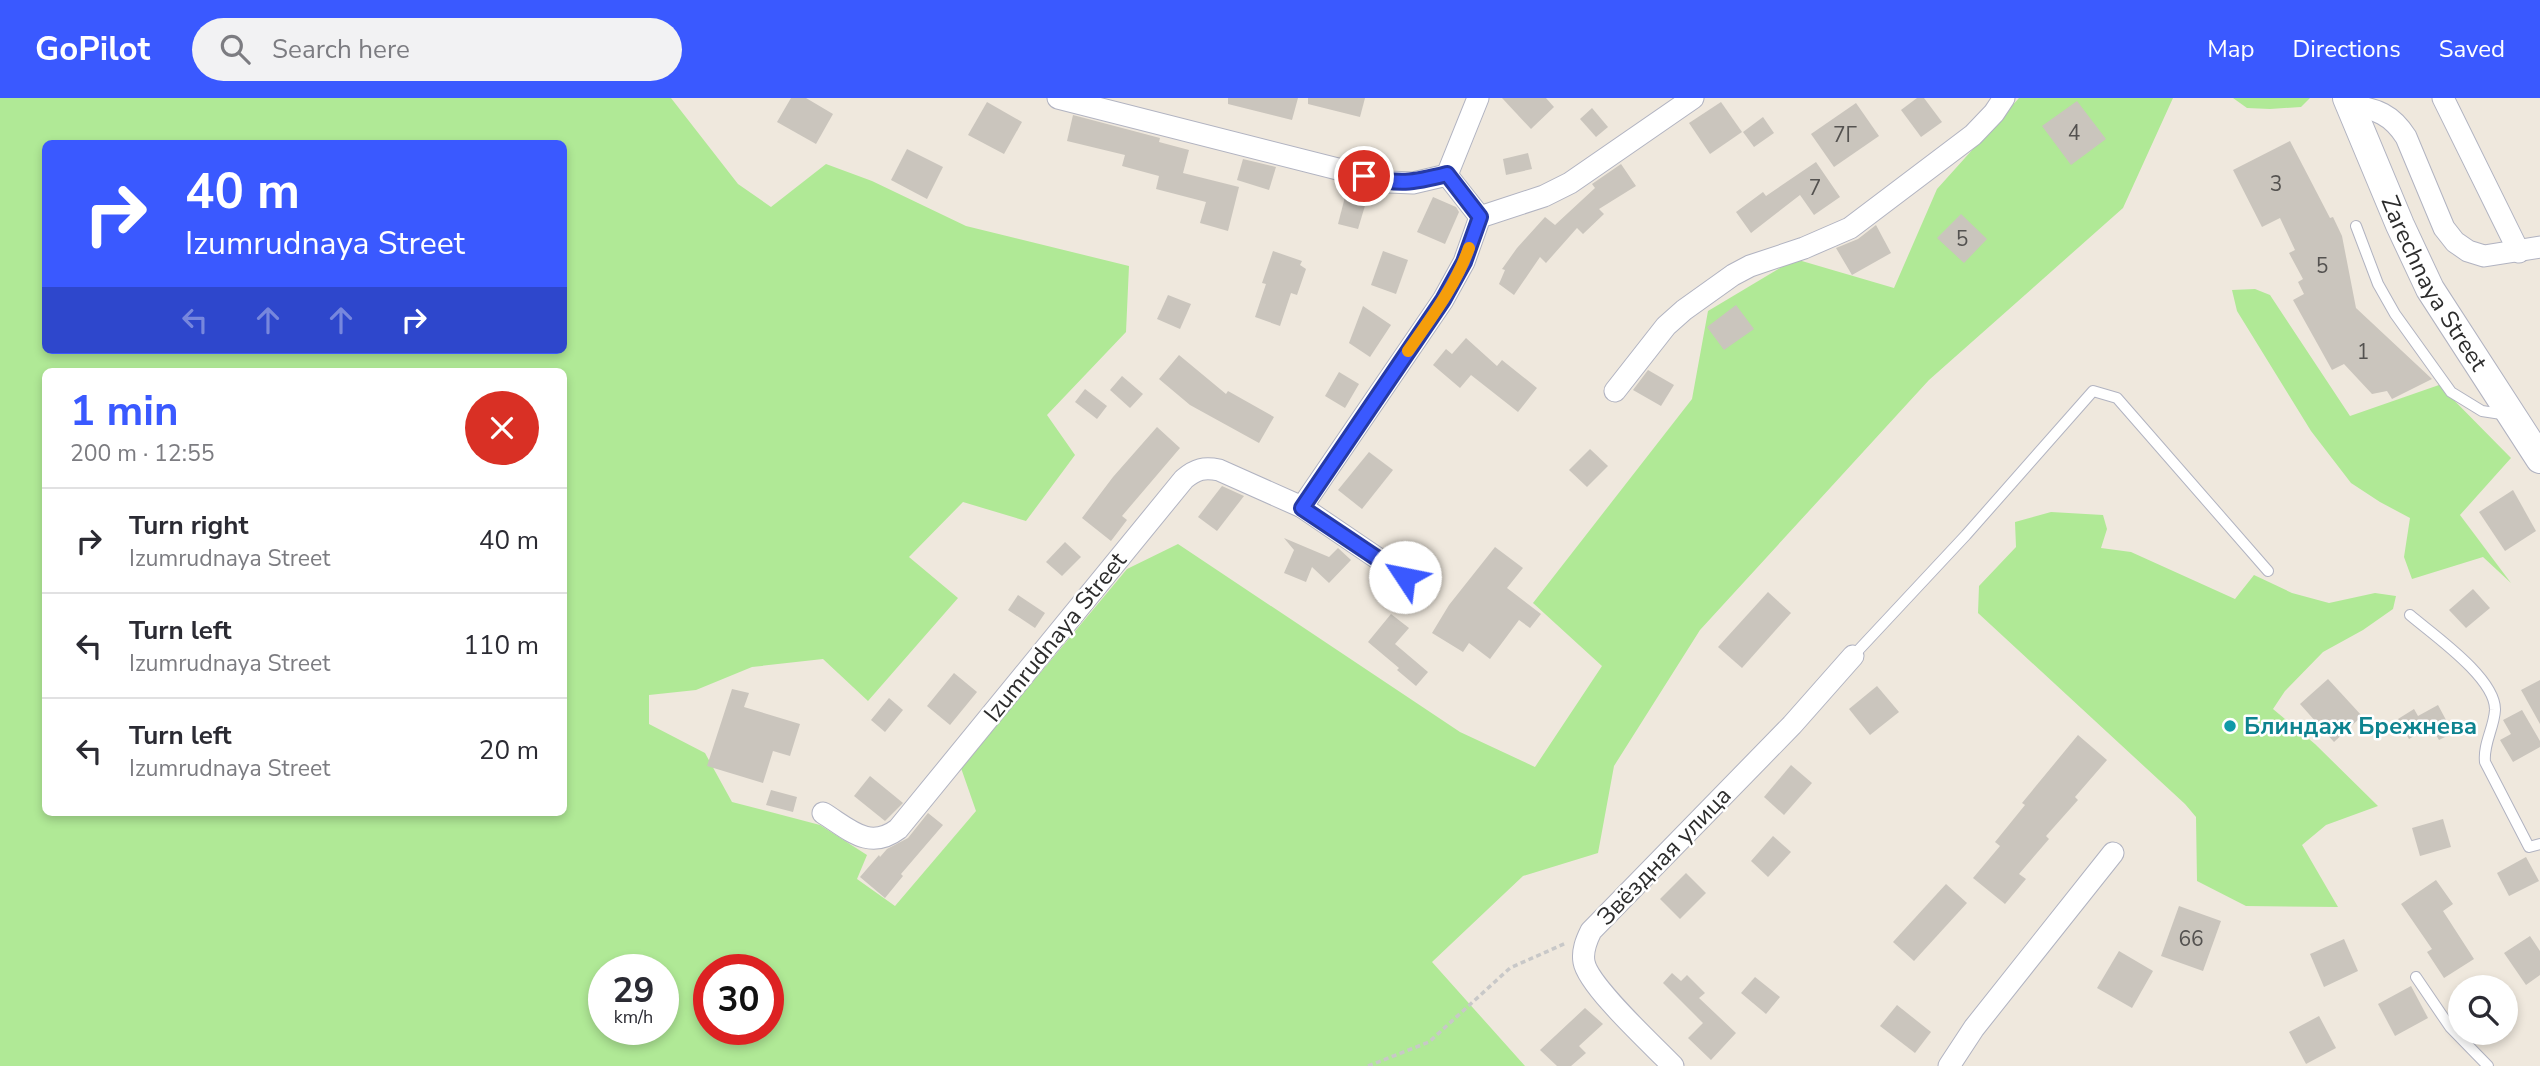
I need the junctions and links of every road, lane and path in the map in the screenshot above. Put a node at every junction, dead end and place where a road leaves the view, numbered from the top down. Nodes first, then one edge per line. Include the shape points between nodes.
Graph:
1 (1058, 98) edge
2 (1478, 98) edge
3 (1693, 98) edge
4 (2004, 98) edge
5 (2443, 98) edge
6 (2349, 102) edge
7 (1447, 174) junction
8 (1480, 217) junction
9 (2356, 226) dead end
10 (2540, 247) edge
11 (2519, 252) junction
12 (1615, 391) dead end
13 (2510, 415) junction
14 (2540, 459) edge
15 (1302, 508) junction
16 (2268, 571) dead end
17 (1405, 577) dead end
18 (2410, 615) dead end
19 (1853, 656) joint
20 (822, 813) dead end
21 (2540, 844) edge
22 (2113, 853) dead end
23 (1591, 931) junction
24 (2416, 977) dead end
25 (1368, 1066) edge
26 (1673, 1066) edge
27 (1949, 1066) edge
28 (2488, 1066) edge

1 - 7 street via 1389,182 1413,183
2 - 7 street
3 - 8 street via 1570,183
4 - 12 street via 1973,135 1850,228 1750,266 1684,310
5 - 11 street
6 - 11 street via 2383,112 2397,123 2444,228 2455,242 2484,256
6 - 13 street, Zarechnaya Street via 2430,289
7 - 8 street
8 - 15 street via 1464,262 1443,300
9 - 13 lane via 2395,314 2451,392 2482,411
10 - 11 street
13 - 14 street, Zarechnaya Street
15 - 17 street, Izumrudnaya Street
15 - 20 street, Izumrudnaya Street via 1219,470 1194,470 898,829 887,838 873,840
16 - 19 lane via 2117,398 2093,391
18 - 21 lane via 2490,690 2495,707 2485,762 2529,847
19 - 23 street, Звёздная улица
22 - 27 street
23 - 25 path via 1510,968 1429,1042
23 - 26 street, Звёздная улица via 1584,946 1584,964 1592,981
24 - 28 lane via 2450,1027

